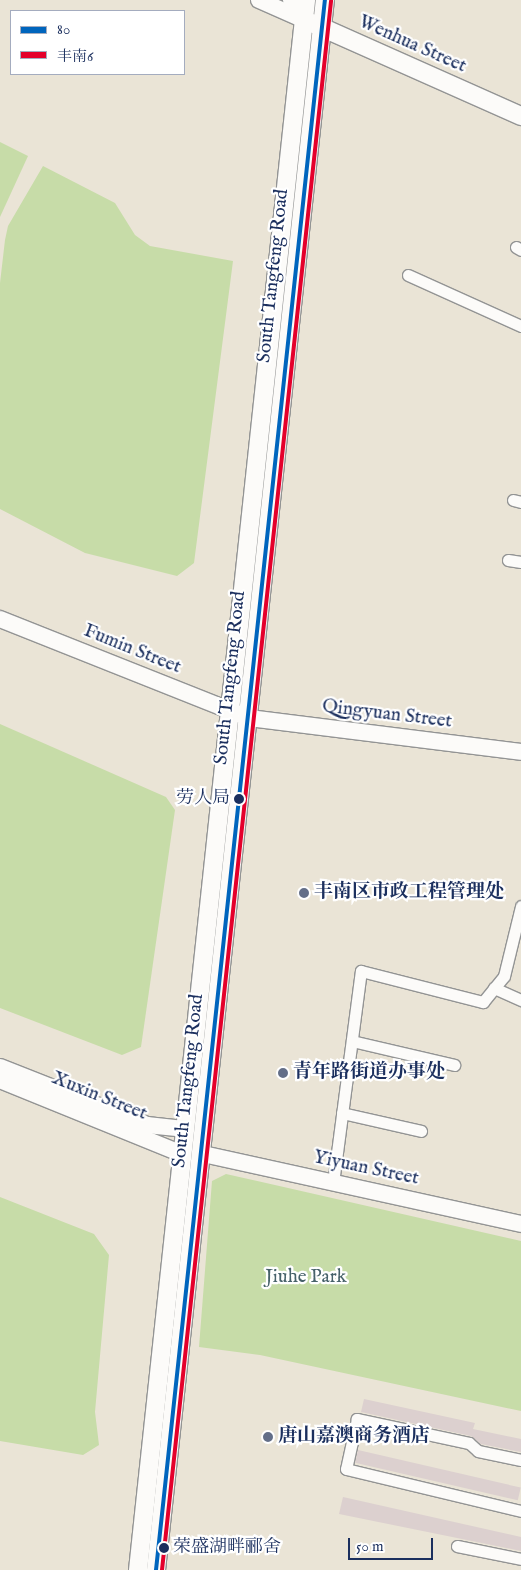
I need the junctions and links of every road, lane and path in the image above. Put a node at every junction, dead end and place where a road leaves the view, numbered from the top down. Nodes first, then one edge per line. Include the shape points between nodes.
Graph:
1 (259, 0) edge
2 (301, 6) edge
3 (323, 14) edge
4 (521, 104) edge
5 (521, 116) edge
6 (408, 275) dead end
7 (521, 326) edge
8 (508, 560) dead end
9 (521, 562) edge
10 (0, 619) edge
11 (230, 712) junction
12 (249, 718) junction
13 (521, 752) edge
14 (521, 906) edge
15 (494, 988) junction
16 (521, 1000) edge
17 (352, 1041) junction
18 (454, 1065) dead end
19 (0, 1067) edge
20 (0, 1080) edge
21 (342, 1113) junction
22 (184, 1129) junction
23 (421, 1131) dead end
24 (182, 1154) junction
25 (203, 1154) junction
26 (333, 1183) junction
27 (521, 1224) edge
28 (521, 1460) edge
29 (521, 1511) edge
30 (457, 1546) dead end
31 (521, 1559) edge
32 (138, 1570) edge
33 (156, 1570) edge

1 - 2 street, Wenhua Street
2 - 3 main road, Wenhua Street
2 - 11 main road, South Tangfeng Road
3 - 4 main road, Wenhua Street
3 - 5 main road, Wenhua Street
3 - 12 main road, South Tangfeng Road
6 - 7 street
8 - 9 street
10 - 11 street, Fumin Street
11 - 12 street, Fumin Street
11 - 22 main road, South Tangfeng Road
12 - 13 street, Qingyuan Street
12 - 25 main road, South Tangfeng Road
14 - 15 street via 504,976
15 - 16 street
15 - 17 street via 483,1002 361,971
17 - 18 street
17 - 21 street
19 - 22 street, Xuxin Street via 147,1125
20 - 24 street, Xuxin Street
21 - 23 street
21 - 26 street
22 - 24 main road, South Tangfeng Road
24 - 32 main road, South Tangfeng Road
25 - 26 street, Yiyuan Street
25 - 33 main road, South Tangfeng Road
26 - 27 street, Yiyuan Street
28 - 29 street via 478,1451 470,1443 356,1419 346,1469
30 - 31 street

